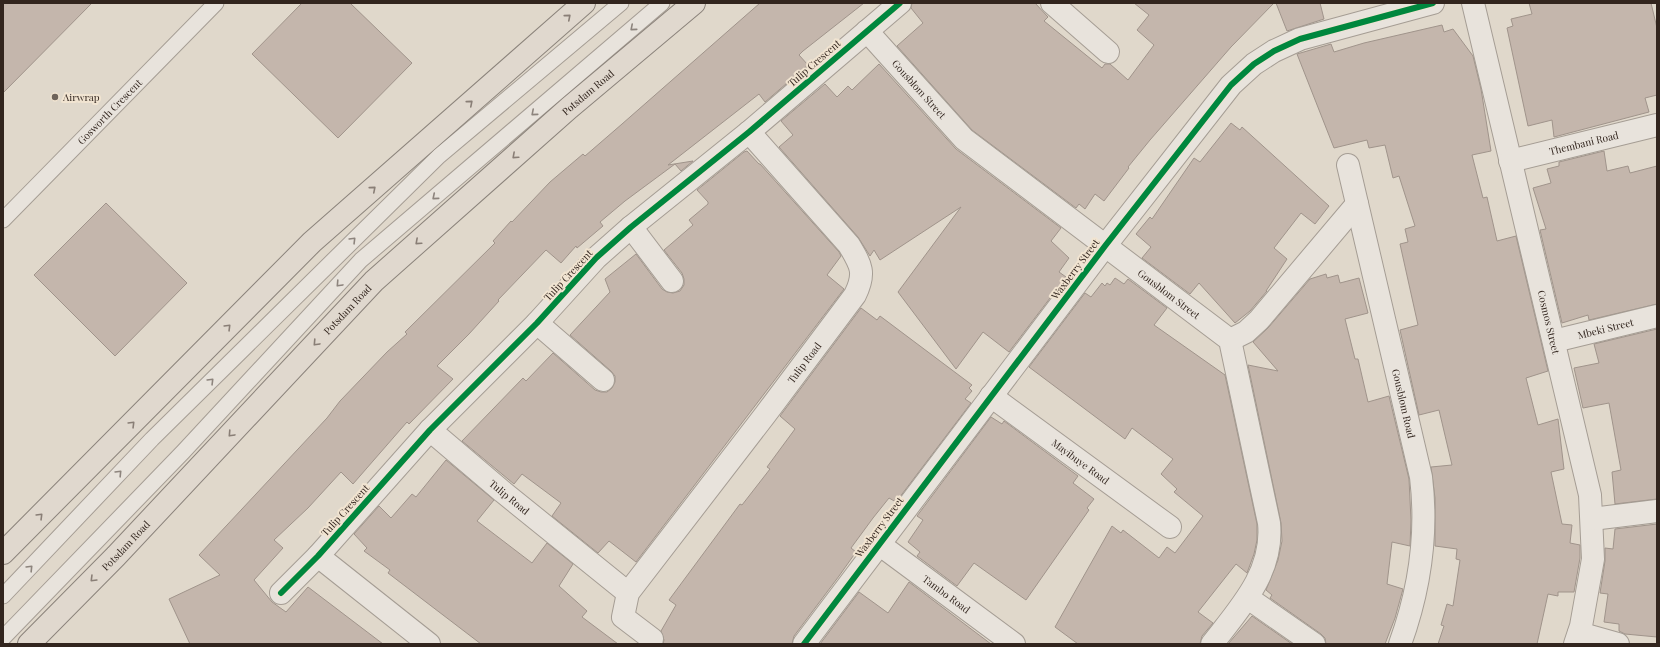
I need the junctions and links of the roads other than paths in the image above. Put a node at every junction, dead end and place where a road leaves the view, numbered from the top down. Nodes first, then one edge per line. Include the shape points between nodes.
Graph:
1 (216, 3) edge
2 (584, 3) edge
3 (621, 3) edge
4 (662, 3) edge
5 (694, 3) edge
6 (900, 3) edge
7 (1052, 3) edge
8 (1433, 3) edge
9 (1473, 3) edge
10 (867, 31) junction
11 (1108, 52) dead end
12 (1657, 125) edge
13 (749, 132) junction
14 (1510, 161) junction
15 (1348, 165) dead end
16 (1357, 204) junction
17 (3, 220) edge
18 (631, 227) junction
19 (1105, 246) junction
20 (672, 281) dead end
21 (1657, 316) edge
22 (537, 323) junction
23 (1230, 340) junction
24 (1554, 341) junction
25 (604, 380) dead end
26 (991, 396) junction
27 (430, 430) junction
28 (1657, 511) edge
29 (1592, 519) junction
30 (1170, 527) dead end
31 (879, 544) junction
32 (3, 553) edge
33 (318, 556) junction
34 (282, 593) dead end
35 (628, 593) junction
36 (3, 596) edge
37 (1248, 598) junction
38 (3, 638) edge
39 (652, 639) dead end
40 (1577, 639) edge
41 (421, 642) edge
42 (29, 644) edge
43 (804, 644) edge
44 (1014, 644) edge
45 (1212, 644) edge
46 (1314, 644) edge
47 (1400, 644) edge
48 (1618, 644) edge

1 - 17 lane, Gosworth Crescent
32 -> 2 main road via 312,242
36 -> 3 lane via 152,439 439,156
4 -> 38 lane via 361,260 183,452
5 -> 42 main road, Potsdam Road via 569,108 374,281 116,556
6 - 10 street, Tulip Crescent
7 - 11 street
8 - 19 street, Waxberry Street via 1300,38 1254,64 1230,85
9 - 14 street, Cosmos Street
10 - 13 street, Tulip Crescent
10 - 19 street, Gousblom Street via 964,139
12 - 14 street, Thembani Road
13 - 18 street, Tulip Crescent
13 - 35 street, Tulip Road via 849,245 859,262 862,275 860,285 765,415
14 - 24 street, Cosmos Street
15 - 16 street, Gousblom Road
16 - 23 street via 1259,320 1246,332
16 - 47 street, Gousblom Road via 1421,477 1424,504 1420,574 1408,625
18 - 20 street
18 - 22 street, Tulip Crescent via 596,258
19 - 23 street, Gousblom Street
19 - 26 street, Waxberry Street
21 - 24 street, Mbeki Street
22 - 25 street
22 - 27 street, Tulip Crescent
23 - 37 street via 1270,534 1267,558
24 - 29 street, Cosmos Street via 1590,495
26 - 30 street, Mayibuye Road
26 - 31 street, Waxberry Street
27 - 33 street, Tulip Crescent
27 - 35 street, Tulip Road
28 - 29 street
29 - 40 street, Cosmos Street via 1593,559
31 - 43 street, Waxberry Street
31 - 44 street, Tambo Road
33 - 34 street, Tulip Crescent
33 - 41 street
35 - 39 street, Tulip Road via 623,617
37 - 45 street
37 - 46 street
40 - 48 street

